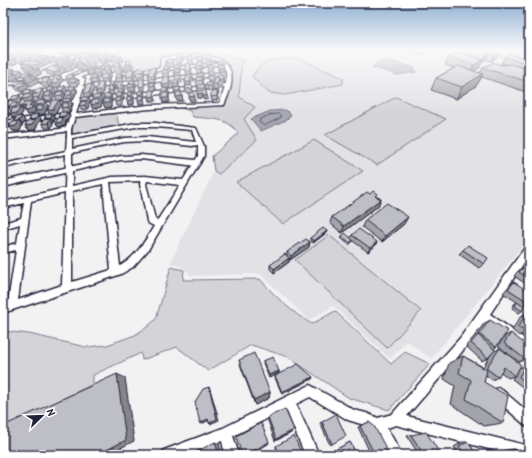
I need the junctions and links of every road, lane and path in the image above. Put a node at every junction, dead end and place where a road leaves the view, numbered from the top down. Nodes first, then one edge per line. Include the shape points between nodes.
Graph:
1 (37, 71) edge
2 (71, 71) edge
3 (92, 71) edge
4 (139, 71) edge
5 (229, 73) joint
6 (76, 77) junction
7 (56, 78) junction
8 (111, 84) junction
9 (5, 85) edge
10 (228, 85) junction
11 (82, 88) junction
12 (77, 102) junction
13 (3, 108) edge
14 (10, 108) edge
15 (18, 108) edge
16 (73, 115) junction
17 (3, 123) edge
18 (69, 128) junction
19 (3, 137) edge
20 (69, 137) junction
21 (200, 143) junction
22 (69, 152) junction
23 (196, 163) junction
24 (3, 166) edge
25 (68, 169) junction
26 (145, 178) junction
27 (106, 180) junction
28 (184, 183) junction
29 (3, 184) edge
30 (68, 189) junction
31 (28, 199) junction
32 (3, 205) edge
33 (24, 220) junction
34 (159, 225) junction
35 (3, 226) edge
36 (21, 245) junction
37 (529, 249) edge
38 (3, 250) edge
39 (116, 272) junction
40 (507, 278) junction
41 (518, 286) edge
42 (67, 288) junction
43 (8, 307) edge
44 (484, 315) junction
45 (529, 348) edge
46 (452, 355) junction
47 (464, 365) edge
48 (488, 385) edge
49 (289, 401) junction
50 (396, 419) junction
51 (529, 421) edge
52 (378, 424) junction
53 (226, 433) junction
54 (463, 436) junction
55 (529, 453) edge
56 (169, 455) edge
57 (232, 455) edge
58 (312, 455) edge
59 (396, 455) edge
60 (476, 455) edge

1 - 9 street
2 - 7 street
3 - 6 street
4 - 8 street via 114,74
5 - 8 street
5 - 10 street
6 - 7 street
6 - 11 street via 83,79
7 - 9 street
8 - 11 street
10 - 12 street
10 - 16 street via 220,105 149,106
11 - 12 street
11 - 13 street via 26,93
12 - 15 street
12 - 16 street
13 - 14 street
16 - 17 street
16 - 18 street
18 - 19 street
18 - 20 street
20 - 21 street via 124,126 156,125 194,129
20 - 22 street
21 - 22 street via 131,139
21 - 23 street via 201,154
22 - 24 street
22 - 25 street
23 - 25 street via 127,157
23 - 28 street
25 - 29 street
25 - 30 street
26 - 27 street
26 - 28 street
26 - 34 street via 143,184 151,221
27 - 30 street
27 - 39 street
28 - 34 street
30 - 31 street
30 - 42 street
31 - 32 street
31 - 33 street
33 - 35 street
33 - 36 street
34 - 39 street via 137,258
36 - 38 street
36 - 43 street
37 - 40 street
39 - 42 street
40 - 41 street
40 - 44 street
42 - 43 street
44 - 45 street
44 - 46 street
46 - 47 street
46 - 50 street
48 - 51 street
49 - 52 street via 310,390 352,416
49 - 53 street
49 - 58 street
50 - 52 street
50 - 54 street
52 - 59 street
53 - 56 street
53 - 57 street
54 - 55 street
54 - 60 street

